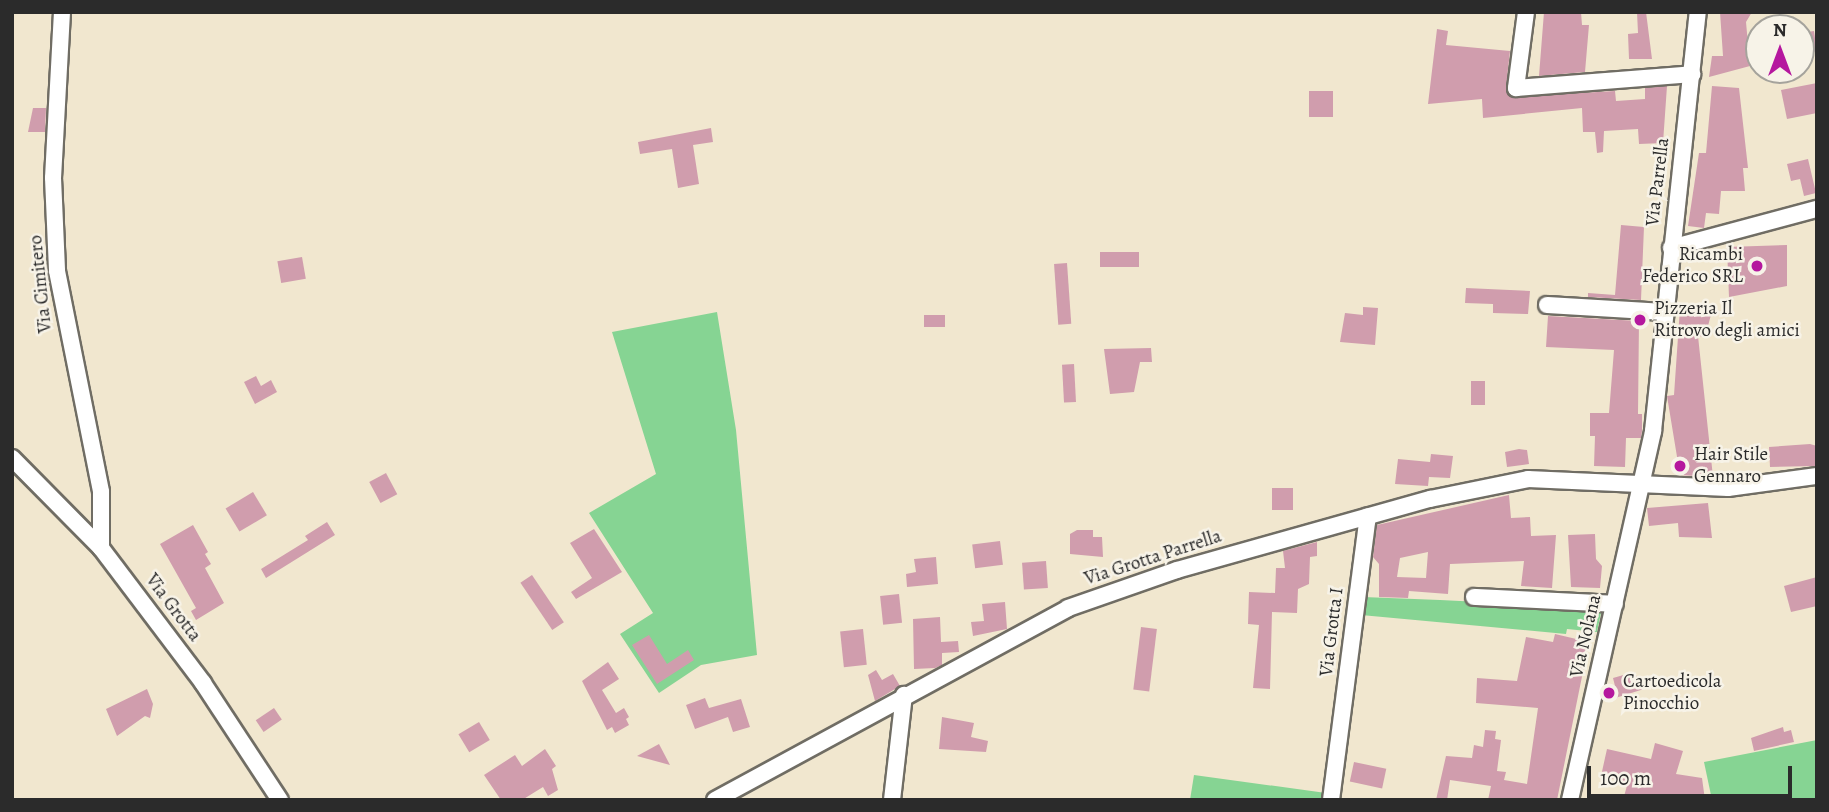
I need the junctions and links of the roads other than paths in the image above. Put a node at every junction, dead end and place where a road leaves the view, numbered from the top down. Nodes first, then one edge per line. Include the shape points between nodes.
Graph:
1 (62, 12) edge
2 (1526, 12) edge
3 (1698, 12) edge
4 (1692, 74) junction
5 (1817, 209) edge
6 (1671, 248) junction
7 (1548, 305) dead end
8 (1665, 312) junction
9 (12, 458) edge
10 (1817, 477) edge
11 (1644, 482) junction
12 (1368, 516) junction
13 (101, 548) junction
14 (1474, 597) dead end
15 (1615, 604) junction
16 (904, 695) junction
17 (280, 800) edge
18 (715, 800) edge
19 (892, 800) edge
20 (1331, 800) edge
21 (1570, 800) edge

1 - 13 street, Via Cimitero via 54,178 57,271 101,492
2 - 4 street via 1516,88
3 - 4 street, Via Parrella
4 - 6 street, Via Parrella
5 - 6 street
6 - 8 street, Via Parrella
7 - 8 street
8 - 11 street, Via Parrella
9 - 13 street, Via Grotta
10 - 11 street, Via Grotta Parrella via 1728,488
11 - 12 street, Via Grotta Parrella via 1528,479
11 - 15 street, Via Nolana
12 - 16 street, Via Grotta Parrella via 1108,592 1068,608
12 - 20 street, Via Grotta I
13 - 17 street, Via Grotta via 203,683
14 - 15 street
15 - 21 street, Via Nolana
16 - 18 street, Via Grotta Parrella
16 - 19 street

